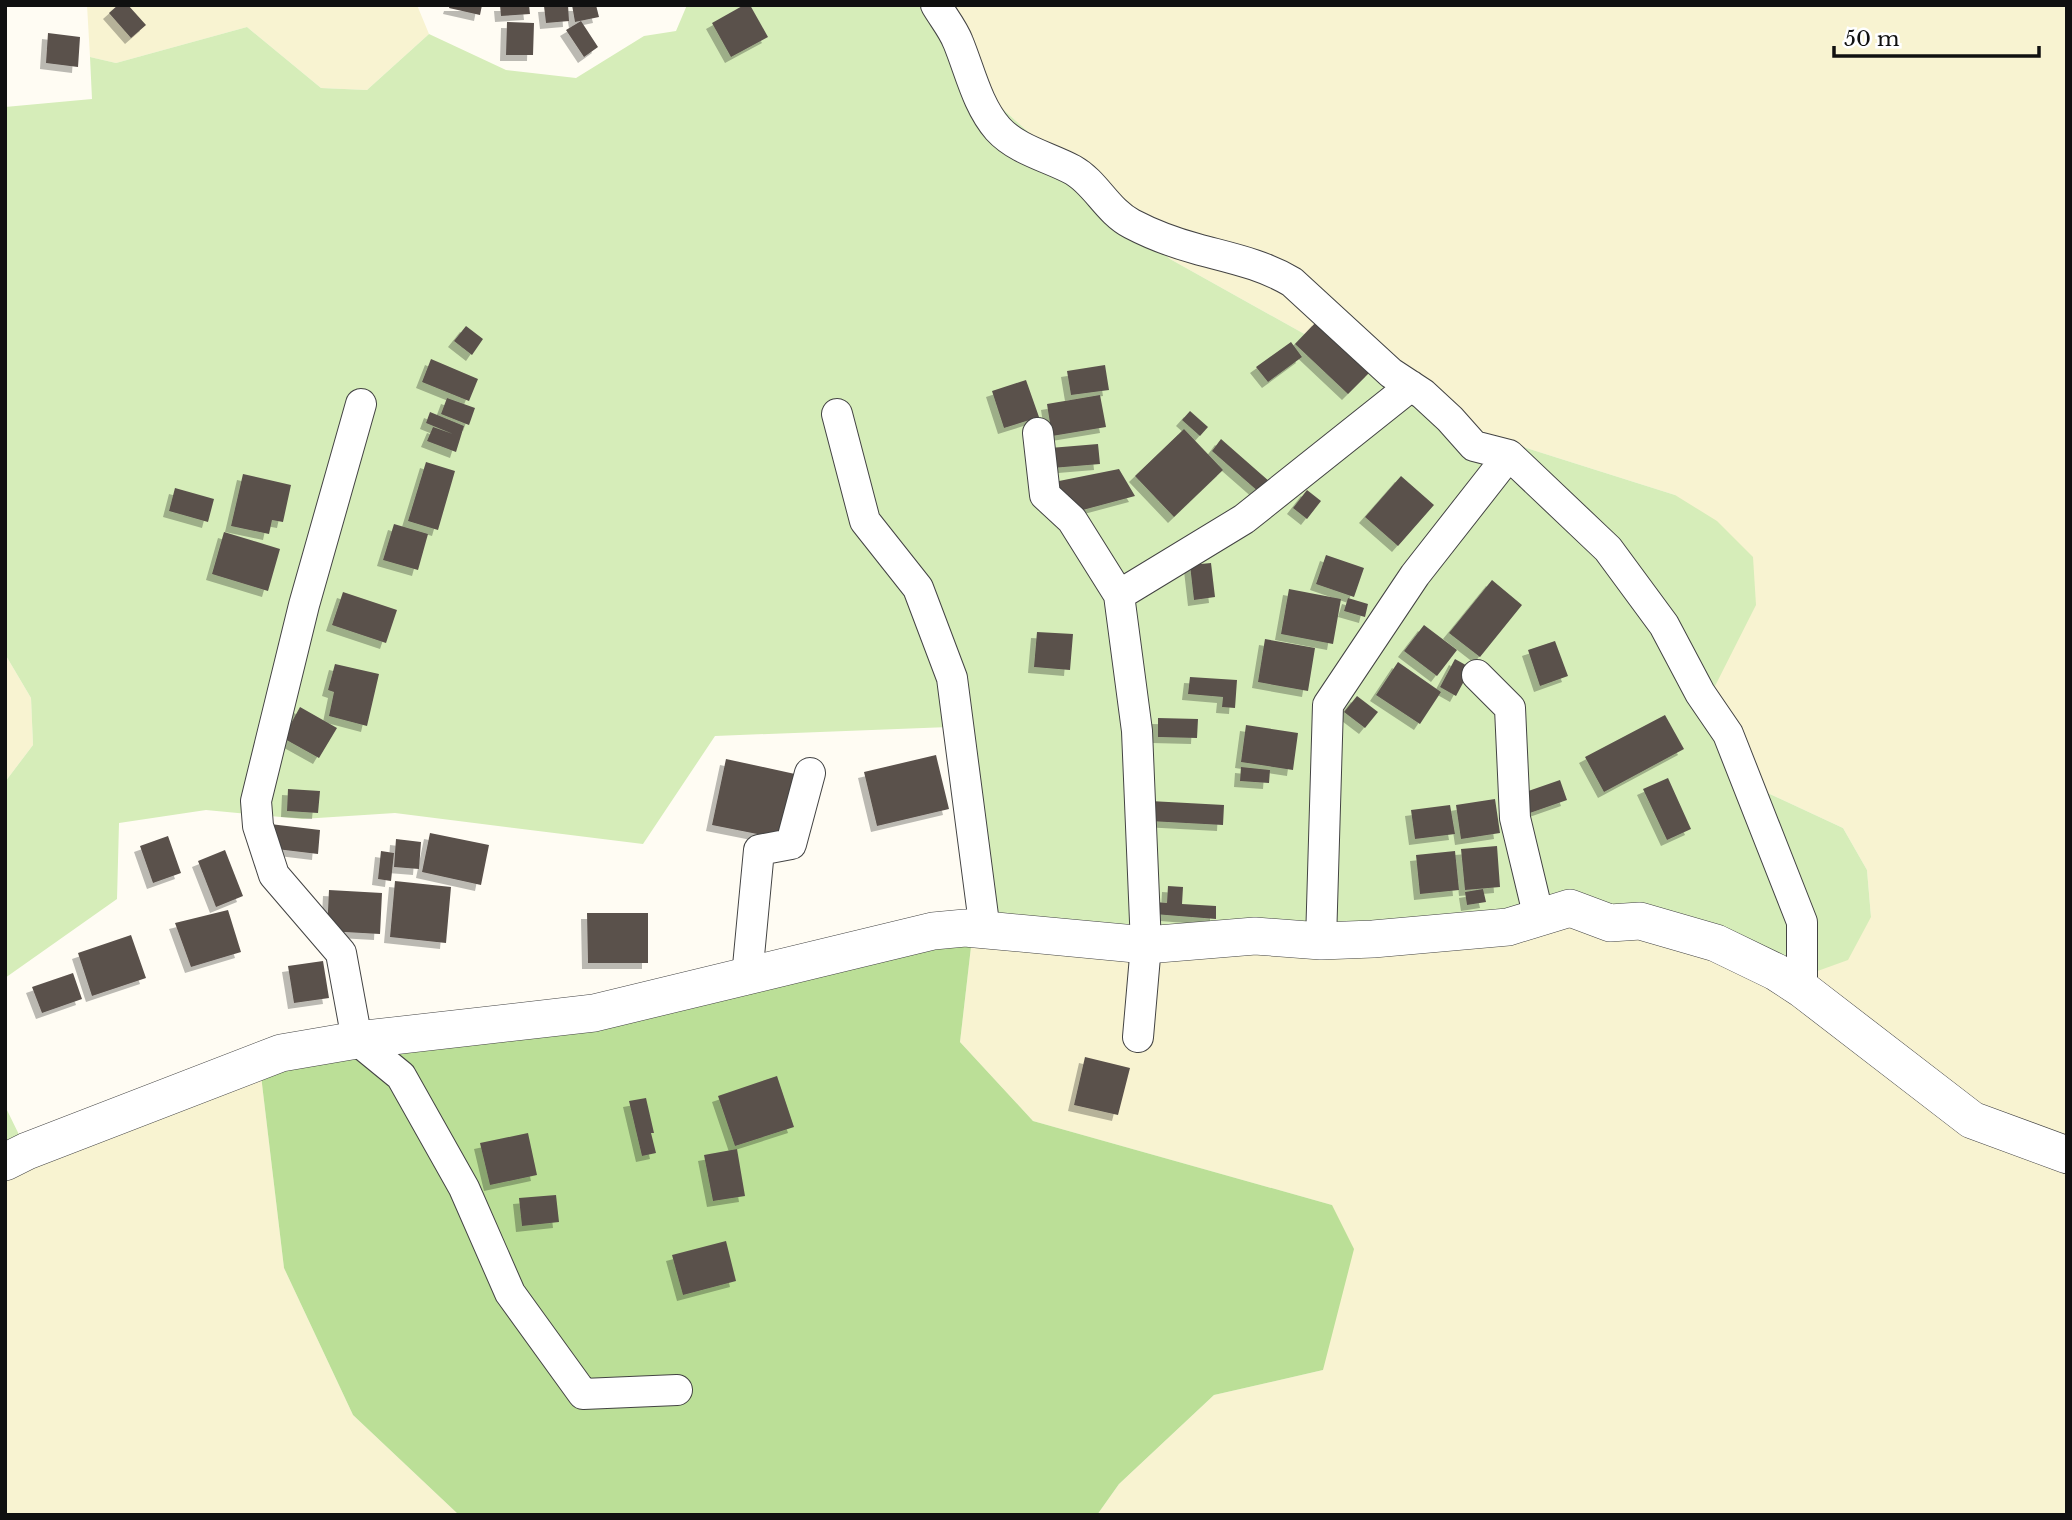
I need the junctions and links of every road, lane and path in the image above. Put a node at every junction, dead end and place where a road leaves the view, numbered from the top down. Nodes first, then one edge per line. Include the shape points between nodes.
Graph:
1 (936, 5) edge
2 (1411, 386) junction
3 (361, 404) dead end
4 (837, 414) dead end
5 (1038, 433) dead end
6 (1509, 455) junction
7 (1119, 595) junction
8 (1477, 676) dead end
9 (810, 773) dead end
10 (1539, 918) junction
11 (985, 931) junction
12 (1321, 941) junction
13 (1146, 945) junction
14 (747, 978) junction
15 (1802, 989) junction
16 (1138, 1037) dead end
17 (357, 1040) junction
18 (2067, 1155) edge
19 (5, 1162) edge
20 (677, 1390) dead end

1 - 2 street via 957,38 987,113 1011,141 1075,171 1114,212 1131,223 1192,248 1256,264 1292,282
2 - 6 street via 1474,446
2 - 7 street via 1244,519
3 - 17 street via 304,605 256,801 258,826 274,875 341,953
4 - 11 street via 865,521 918,588 951,678
5 - 7 street via 1045,495 1072,520
6 - 12 street via 1415,575 1328,705
6 - 15 street via 1608,549 1664,625 1728,734 1802,922
7 - 13 street via 1137,731
8 - 10 street via 1510,708 1515,818
9 - 14 street via 791,844 759,850
10 - 12 street via 1508,927
10 - 15 street via 1570,908 1610,923 1640,921 1716,943
11 - 13 street
11 - 14 street via 933,931
12 - 13 street via 1255,936
13 - 16 street
14 - 17 street via 594,1013
15 - 18 street via 1972,1120
17 - 19 street via 281,1053
17 - 20 street via 401,1076 464,1188 510,1293 583,1394

